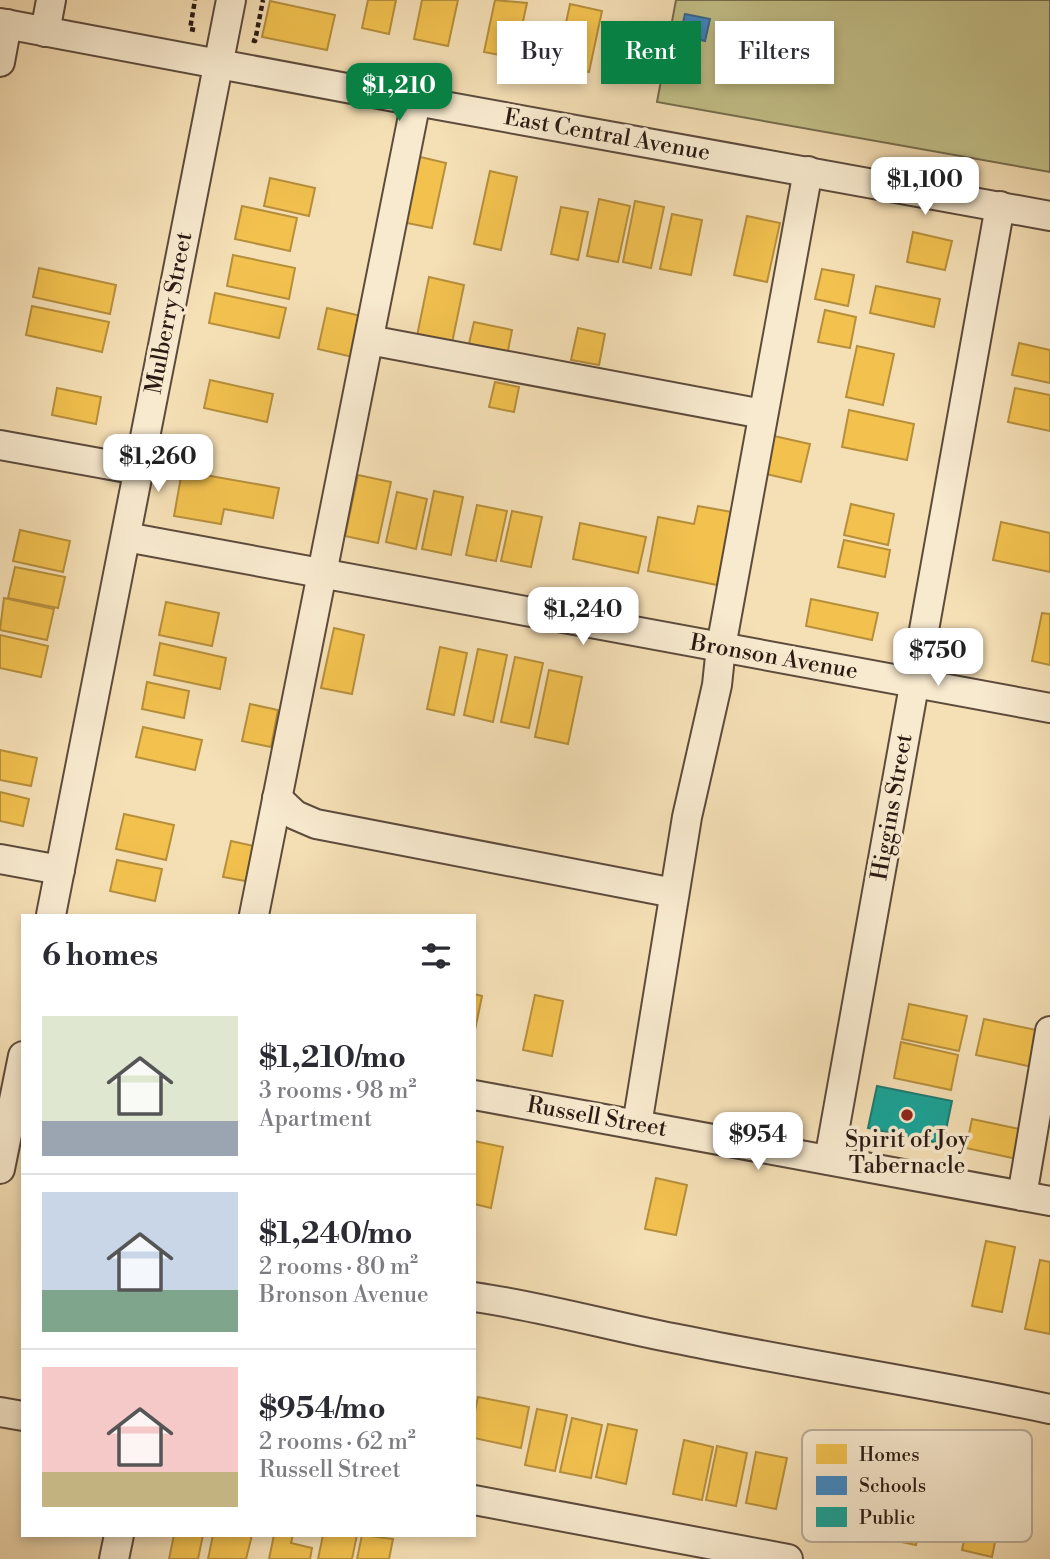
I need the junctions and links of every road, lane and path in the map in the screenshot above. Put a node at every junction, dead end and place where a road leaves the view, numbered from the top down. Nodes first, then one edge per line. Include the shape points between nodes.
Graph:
1 (51, 0) edge
2 (231, 0) edge
3 (3, 24) edge
4 (45, 32) junction
5 (0, 62) edge
6 (219, 64) junction
7 (416, 101) junction
8 (808, 171) junction
9 (1000, 206) junction
10 (1050, 216) edge
11 (369, 340) junction
12 (763, 414) junction
13 (0, 445) edge
14 (138, 470) junction
15 (126, 537) junction
16 (323, 574) junction
17 (721, 647) junction
18 (914, 683) junction
19 (1050, 708) edge
20 (278, 798) junction
21 (0, 859) edge
22 (60, 870) junction
23 (674, 893) junction
24 (51, 914) edge
25 (254, 914) edge
26 (1050, 1031) edge
27 (21, 1066) edge
28 (476, 1095) edge
29 (637, 1125) junction
30 (829, 1160) junction
31 (0, 1169) edge
32 (1022, 1196) junction
33 (1050, 1201) edge
34 (476, 1297) edge
35 (1050, 1409) edge
36 (0, 1412) edge
37 (21, 1416) edge
38 (476, 1500) edge
39 (119, 1537) edge
40 (114, 1559) edge
41 (788, 1559) edge

1 - 4 street
2 - 6 street, Mulberry Street
3 - 4 street, East Central Avenue
3 - 5 street
4 - 6 street, East Central Avenue
6 - 7 street, East Central Avenue
6 - 14 street, Mulberry Street
7 - 8 street, East Central Avenue
7 - 11 street
8 - 9 street, East Central Avenue
8 - 12 street
9 - 10 street, East Central Avenue
9 - 18 street, Higgins Street
11 - 12 street
11 - 16 street
12 - 17 street
13 - 14 street
14 - 15 street, Mulberry Street
15 - 16 street, Bronson Avenue
15 - 22 street, Mulberry Street
16 - 17 street, Bronson Avenue
16 - 20 street
17 - 18 street, Bronson Avenue
17 - 23 street via 718,685
18 - 19 street, Bronson Avenue
18 - 30 street, Higgins Street
20 - 23 street via 295,815 316,824
20 - 25 street
21 - 22 street
22 - 24 street, Mulberry Street
23 - 29 street
26 - 32 street
27 - 31 street
28 - 29 street, Russell Street
29 - 30 street, Russell Street
30 - 32 street, Russell Street
32 - 33 street, Russell Street
34 - 35 street
36 - 37 street
38 - 41 street
39 - 40 street

